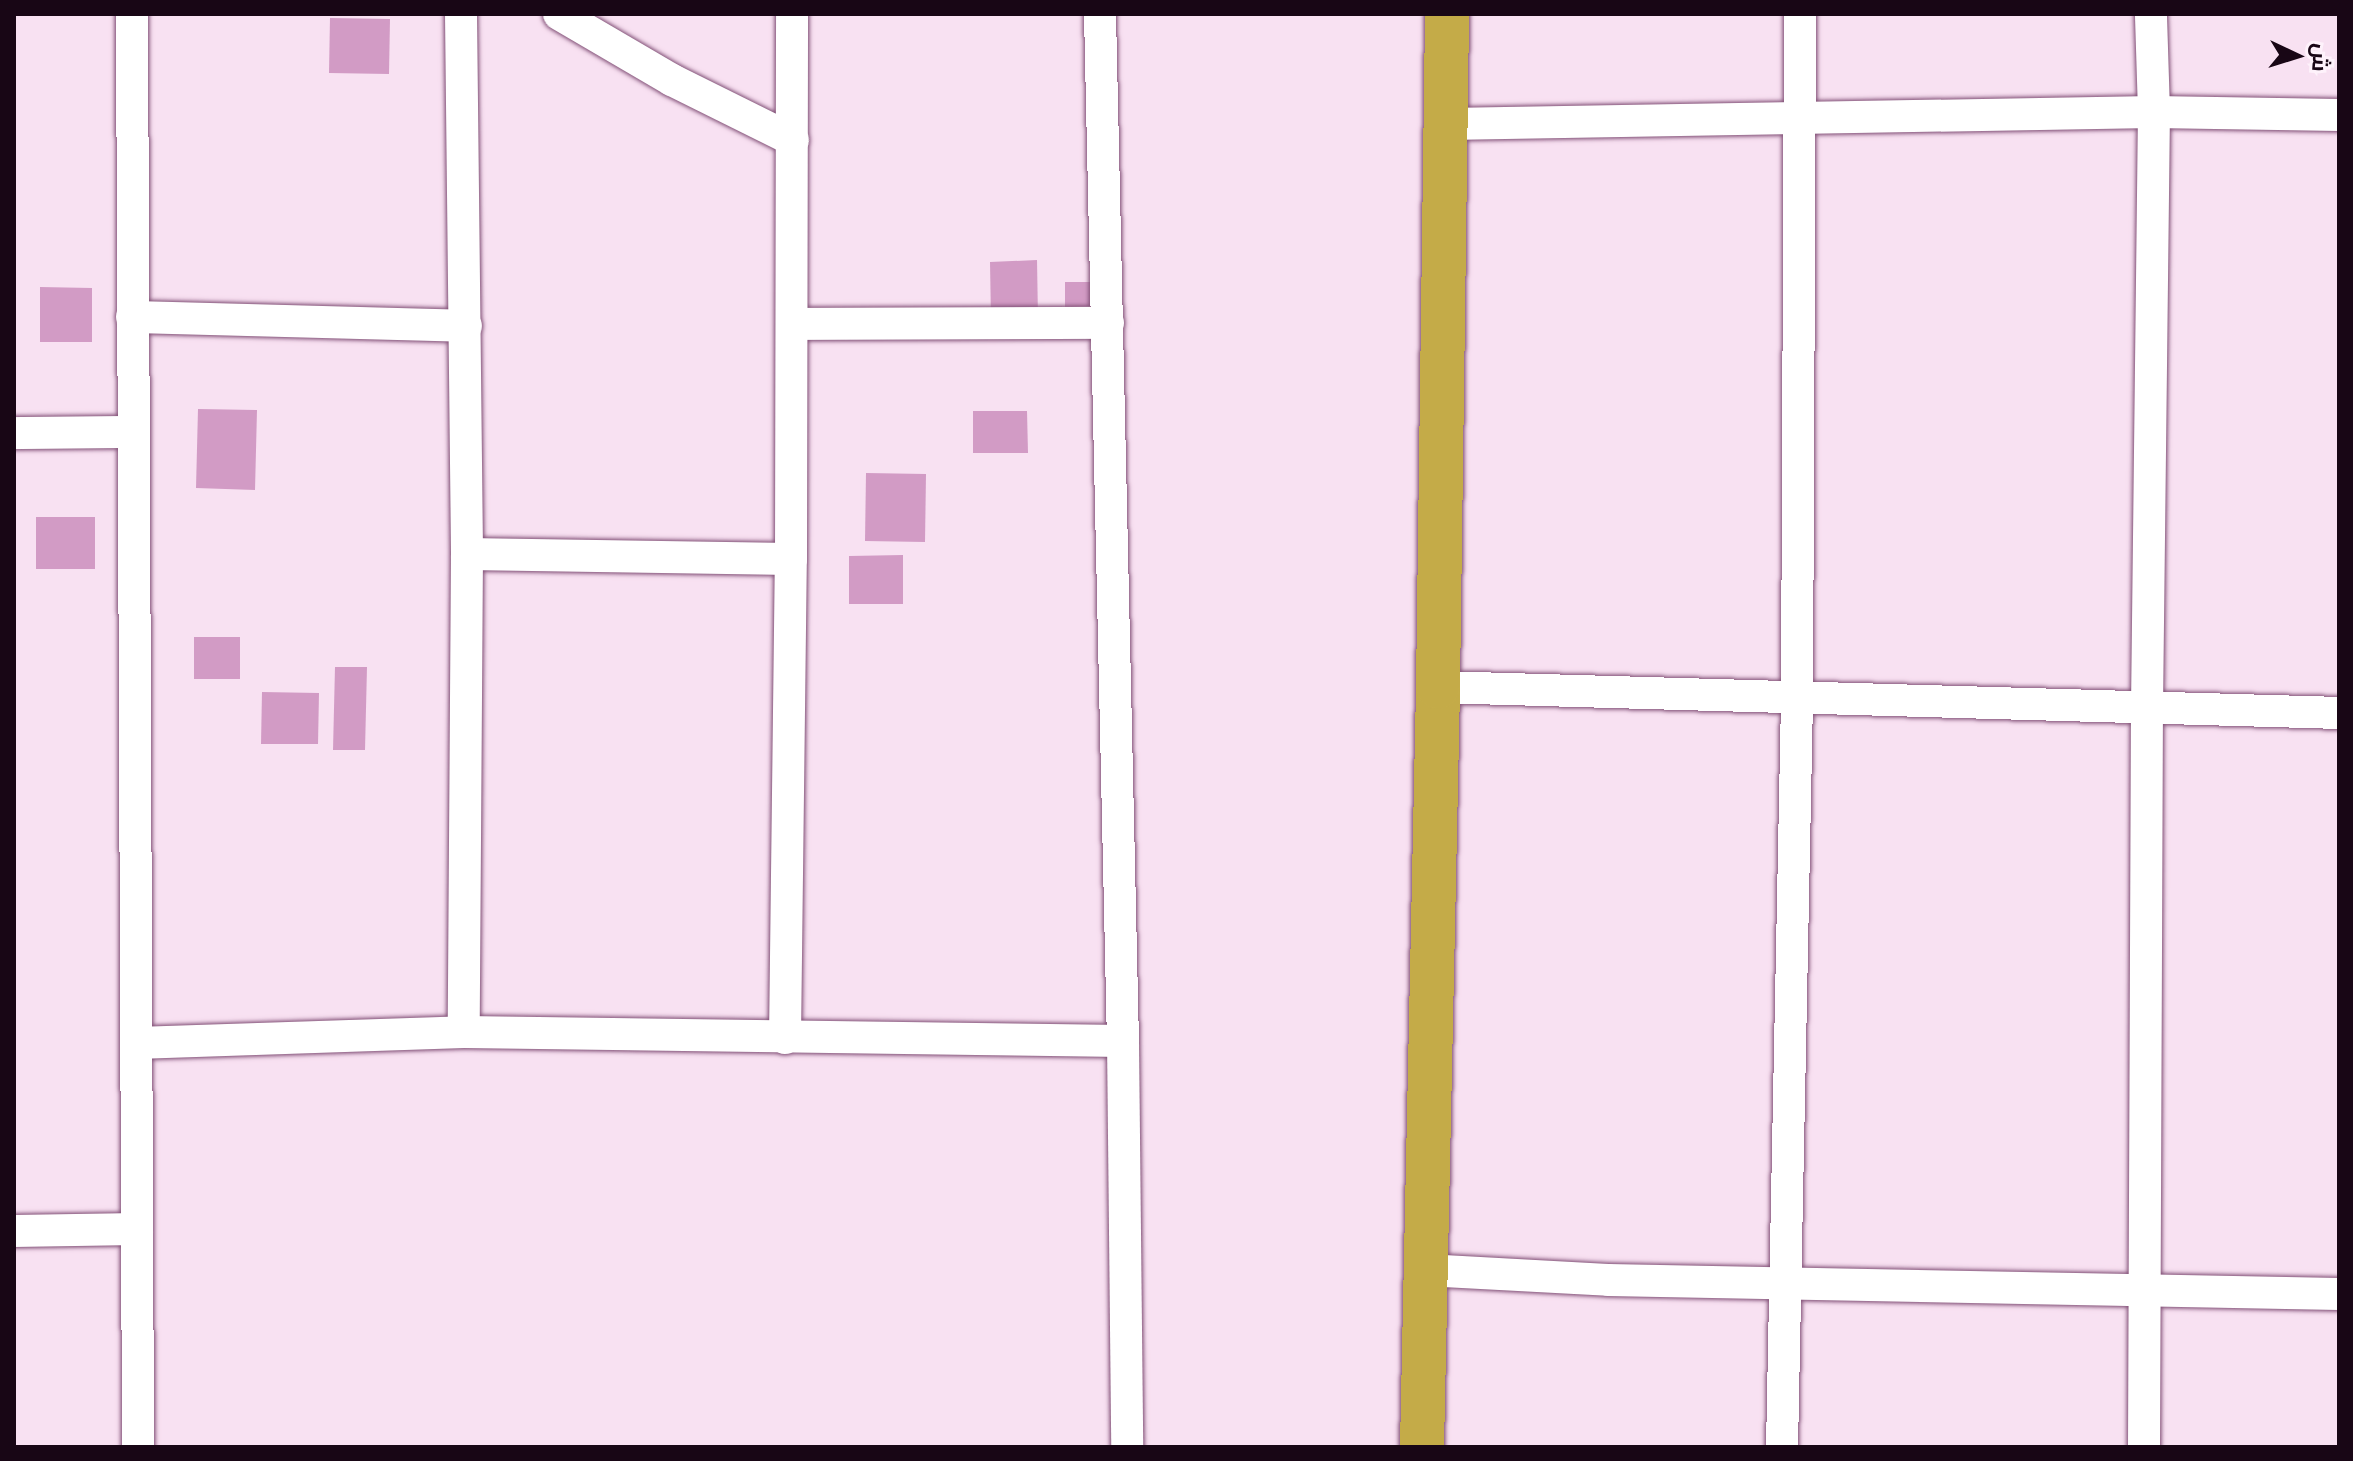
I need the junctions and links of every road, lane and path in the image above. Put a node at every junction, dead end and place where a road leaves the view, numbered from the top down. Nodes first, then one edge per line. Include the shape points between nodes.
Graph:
1 (132, 14) edge
2 (461, 14) edge
3 (559, 14) edge
4 (792, 14) edge
5 (1100, 14) edge
6 (1447, 14) edge
7 (1800, 14) edge
8 (2151, 14) edge
9 (2154, 112) junction
10 (2339, 115) edge
11 (1802, 118) junction
12 (1447, 124) junction
13 (793, 140) junction
14 (132, 317) junction
15 (1108, 323) junction
16 (792, 324) junction
17 (466, 326) junction
18 (133, 432) junction
19 (14, 433) edge
20 (467, 554) junction
21 (791, 559) junction
22 (1438, 687) junction
23 (1797, 699) junction
24 (2147, 708) junction
25 (2339, 713) edge
26 (464, 1032) junction
27 (785, 1038) junction
28 (1123, 1041) junction
29 (136, 1043) junction
30 (137, 1229) junction
31 (14, 1231) edge
32 (1425, 1270) junction
33 (1784, 1282) junction
34 (2143, 1293) junction
35 (2339, 1294) edge
36 (138, 1447) edge
37 (1127, 1447) edge
38 (1422, 1447) edge
39 (1782, 1447) edge
40 (2144, 1447) edge

1 - 14 street
2 - 17 street
3 - 13 street via 672,80
4 - 13 street
5 - 15 street
6 - 12 highway
7 - 11 street
8 - 9 street
9 - 10 street
9 - 11 street
9 - 24 street
11 - 12 street
11 - 23 street
12 - 22 highway
13 - 16 street
14 - 17 street
14 - 18 street
15 - 16 street
15 - 28 street
16 - 21 street
17 - 20 street
18 - 19 street
18 - 29 street
20 - 21 street
20 - 26 street
21 - 27 street
22 - 23 street
22 - 32 highway
23 - 24 street
23 - 33 street
24 - 25 street
24 - 34 street
26 - 27 street
26 - 29 street
27 - 28 street
28 - 37 street
29 - 30 street
30 - 31 street
30 - 36 street
32 - 33 street
32 - 38 highway
33 - 34 street
33 - 39 street
34 - 35 street
34 - 40 street

